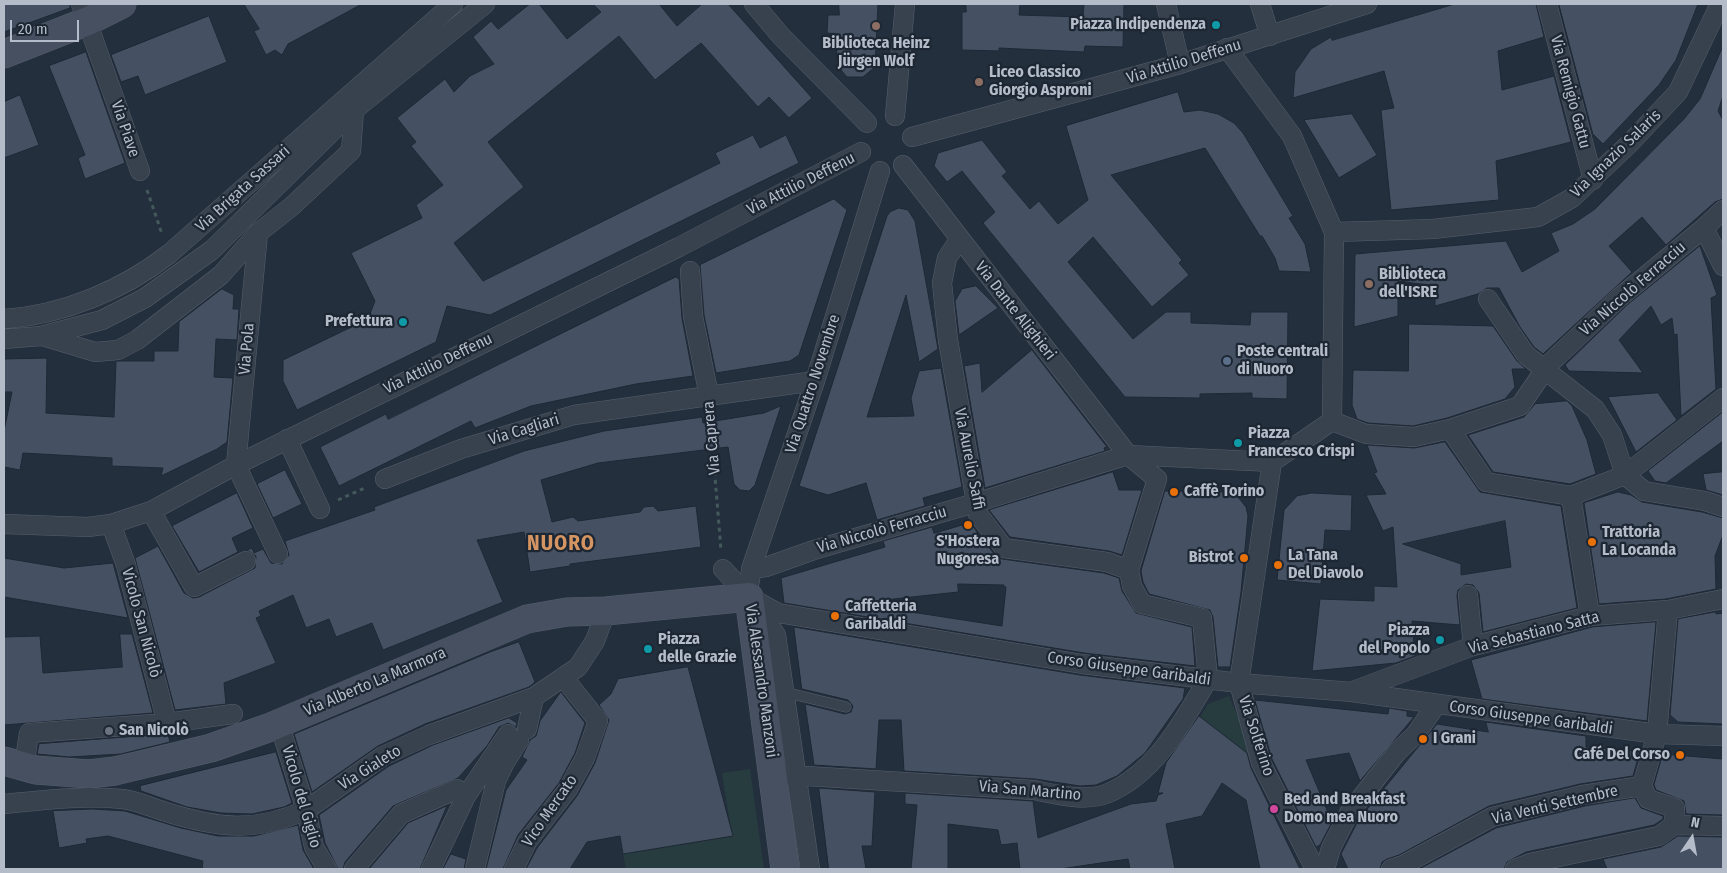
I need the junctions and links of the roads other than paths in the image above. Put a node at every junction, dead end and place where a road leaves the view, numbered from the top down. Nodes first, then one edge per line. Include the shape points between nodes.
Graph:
1 (122, 4) edge
2 (453, 4) edge
3 (485, 4) edge
4 (754, 4) edge
5 (904, 4) edge
6 (1166, 4) edge
7 (1260, 4) edge
8 (1367, 4) edge
9 (1548, 4) edge
10 (1720, 4) edge
11 (84, 12) edge
12 (1270, 36) junction
13 (1227, 48) junction
14 (4, 54) edge
15 (1180, 64) junction
16 (354, 110) junction
17 (894, 116) junction
18 (867, 123) junction
19 (912, 137) junction
20 (860, 152) junction
21 (903, 165) junction
22 (140, 171) road end
23 (880, 171) junction
24 (1593, 180) junction
25 (1723, 210) edge
26 (1704, 228) junction
27 (1334, 232) junction
28 (258, 233) junction
29 (959, 240) junction
30 (1723, 266) edge
31 (690, 271) dead end
32 (1488, 300) dead end
33 (4, 319) edge
34 (41, 336) junction
35 (4, 339) edge
36 (1544, 370) junction
37 (816, 381) junction
38 (709, 396) junction
39 (1723, 398) edge
40 (1332, 421) junction
41 (1450, 429) junction
42 (286, 439) junction
43 (1128, 455) junction
44 (1272, 462) junction
45 (236, 465) junction
46 (1625, 475) junction
47 (385, 479) road end
48 (1571, 496) junction
49 (975, 503) junction
50 (1723, 507) edge
51 (320, 508) road end
52 (151, 511) junction
53 (4, 524) edge
54 (111, 524) junction
55 (278, 554) dead end
56 (246, 561) dead end
57 (723, 569) road end
58 (750, 570) junction
59 (1129, 570) junction
60 (1468, 595) dead end
61 (750, 597) junction
62 (1723, 599) edge
63 (1668, 610) junction
64 (606, 611) junction
65 (1590, 616) junction
66 (1473, 646) junction
67 (563, 677) junction
68 (1208, 679) junction
69 (1239, 683) junction
70 (784, 692) junction
71 (1352, 692) junction
72 (534, 697) junction
73 (1436, 705) junction
74 (846, 707) dead end
75 (233, 714) dead end
76 (279, 722) junction
77 (167, 723) junction
78 (518, 731) junction
79 (1657, 734) junction
80 (1723, 736) edge
81 (14, 763) edge
82 (115, 771) junction
83 (785, 774) junction
84 (1642, 786) junction
85 (466, 796) junction
86 (124, 799) junction
87 (4, 804) edge
88 (306, 810) junction
89 (1674, 825) junction
90 (1723, 826) edge
91 (1541, 865) edge
92 (326, 869) edge
93 (354, 869) edge
94 (432, 869) edge
95 (475, 869) edge
96 (514, 869) edge
97 (785, 869) edge
98 (810, 869) edge
99 (1315, 869) edge
100 (1325, 869) edge
101 (1391, 869) edge
102 (1515, 869) edge

1 - 11 street
2 - 33 street, Via Brigata Sassari via 143,275 78,304
3 - 16 street, Via Brigata Sassari
4 - 18 street
5 - 17 street
6 - 15 street
7 - 12 street
8 - 12 street, Via Attilio Deffenu
9 - 24 street, Via Remigio Gattu
10 - 24 street, Via Ignazio Salaris via 1678,92
11 - 14 street
11 - 22 street, Via Piave
12 - 13 street, Via Attilio Deffenu
13 - 15 street, Via Attilio Deffenu
13 - 27 street via 1292,136
15 - 19 street, Via Attilio Deffenu
16 - 28 street, Via Brigata Sassari via 351,151
16 - 34 street, Via Brigata Sassari via 212,250 145,298 102,320
17 - 18 street
17 - 19 street
18 - 20 street
19 - 21 street
20 - 23 street
20 - 42 street, Via Attilio Deffenu via 679,247
21 - 23 street
21 - 29 street, Via Dante Alighieri
23 - 37 street, Via Quattro Novembre
24 - 27 street, Via Ignazio Salaris via 1572,198 1538,217 1433,229
25 - 26 street, Via Niccolò Ferracciu
26 - 30 street
26 - 36 street, Via Niccolò Ferracciu via 1620,297
27 - 40 street
28 - 34 street, Via Brigata Sassari via 221,275 137,340 118,350 95,352
28 - 45 street, Via Pola
29 - 43 street, Via Dante Alighieri
29 - 49 street, Via Aurelio Saffi via 947,258 942,283 948,340
31 - 38 street, Via Caprera via 693,316
32 - 36 street via 1526,355
34 - 35 street, Via Brigata Sassari
36 - 41 street, Via Niccolò Ferracciu via 1520,406
36 - 46 street via 1595,409 1612,435
37 - 38 street, Via Cagliari
37 - 58 street, Via Quattro Novembre
38 - 47 street, Via Cagliari via 574,415 461,449
39 - 46 street
40 - 41 street, Via Niccolò Ferracciu via 1366,434 1414,437
40 - 44 street
41 - 48 street via 1486,482
42 - 45 street, Via Attilio Deffenu
42 - 51 street
43 - 44 street
43 - 49 street, Via Niccolò Ferracciu
43 - 59 street, Via Dante Alighieri via 1157,479
44 - 69 street
45 - 52 street, Via Attilio Deffenu
45 - 55 street
46 - 48 street
46 - 50 street via 1644,491
48 - 65 street
49 - 58 street, Via Niccolò Ferracciu
49 - 59 street, Via Aurelio Saffi via 978,514 1004,548 1107,562
52 - 54 street, Via Attilio Deffenu
52 - 56 street via 194,587
53 - 54 street, Via Attilio Deffenu via 88,527
54 - 77 street, Vicolo San Nicolò via 126,565
57 - 61 street
58 - 61 street, Via Quattro Novembre
59 - 68 street via 1132,586 1142,604 1202,618
60 - 66 street
61 - 64 street, Via Alberto La Marmora
61 - 68 street, Corso Giuseppe Garibaldi via 778,613 1082,664
61 - 70 street, Via Alessandro Manzoni via 776,635
61 - 83 street, Via Alessandro Manzoni
62 - 63 street, Via Sebastiano Satta
63 - 65 street, Via Sebastiano Satta
63 - 79 street
64 - 67 street, Via Gialeto via 595,640 578,667
64 - 76 street, Via Alberto La Marmora via 567,612 527,619
65 - 66 street, Via Sebastiano Satta
66 - 71 street, Via Sebastiano Satta
67 - 72 street, Via Gialeto
67 - 96 street, Vico Mercato via 598,721 585,758 568,790 527,842
68 - 69 street, Corso Giuseppe Garibaldi
68 - 83 street, Via San Martino via 1182,725 1140,774 1105,795 1067,797 1034,790
69 - 71 street, Corso Giuseppe Garibaldi
69 - 99 street, Via Solferino via 1261,763
70 - 74 lane
70 - 83 street, Via Alessandro Manzoni
71 - 73 street, Corso Giuseppe Garibaldi
72 - 78 street
72 - 88 street, Via Gialeto via 429,735 383,756
73 - 79 street, Corso Giuseppe Garibaldi
73 - 100 street via 1416,734 1397,752 1349,813 1331,848
75 - 77 street
76 - 82 street, Via Alberto La Marmora via 211,748
76 - 88 street, Vicolo del Giglio
77 - 81 street via 29,734
78 - 85 street
78 - 95 street via 496,781
79 - 80 street, Corso Giuseppe Garibaldi
79 - 84 street
81 - 82 street, Via Alberto La Marmora via 62,773
82 - 86 street
83 - 97 street, Via Alessandro Manzoni
83 - 98 street, Via Alessandro Manzoni
84 - 89 street via 1648,799 1675,808
84 - 101 street, Via Venti Settembre via 1583,795 1492,817
85 - 93 street via 458,789 401,814
85 - 94 street
86 - 87 street, Via Gialeto via 57,798
86 - 88 street, Via Gialeto via 200,823 225,826 251,827
88 - 92 street, Vicolo del Giglio via 314,847
89 - 90 street
89 - 91 street via 1659,836
91 - 102 street

